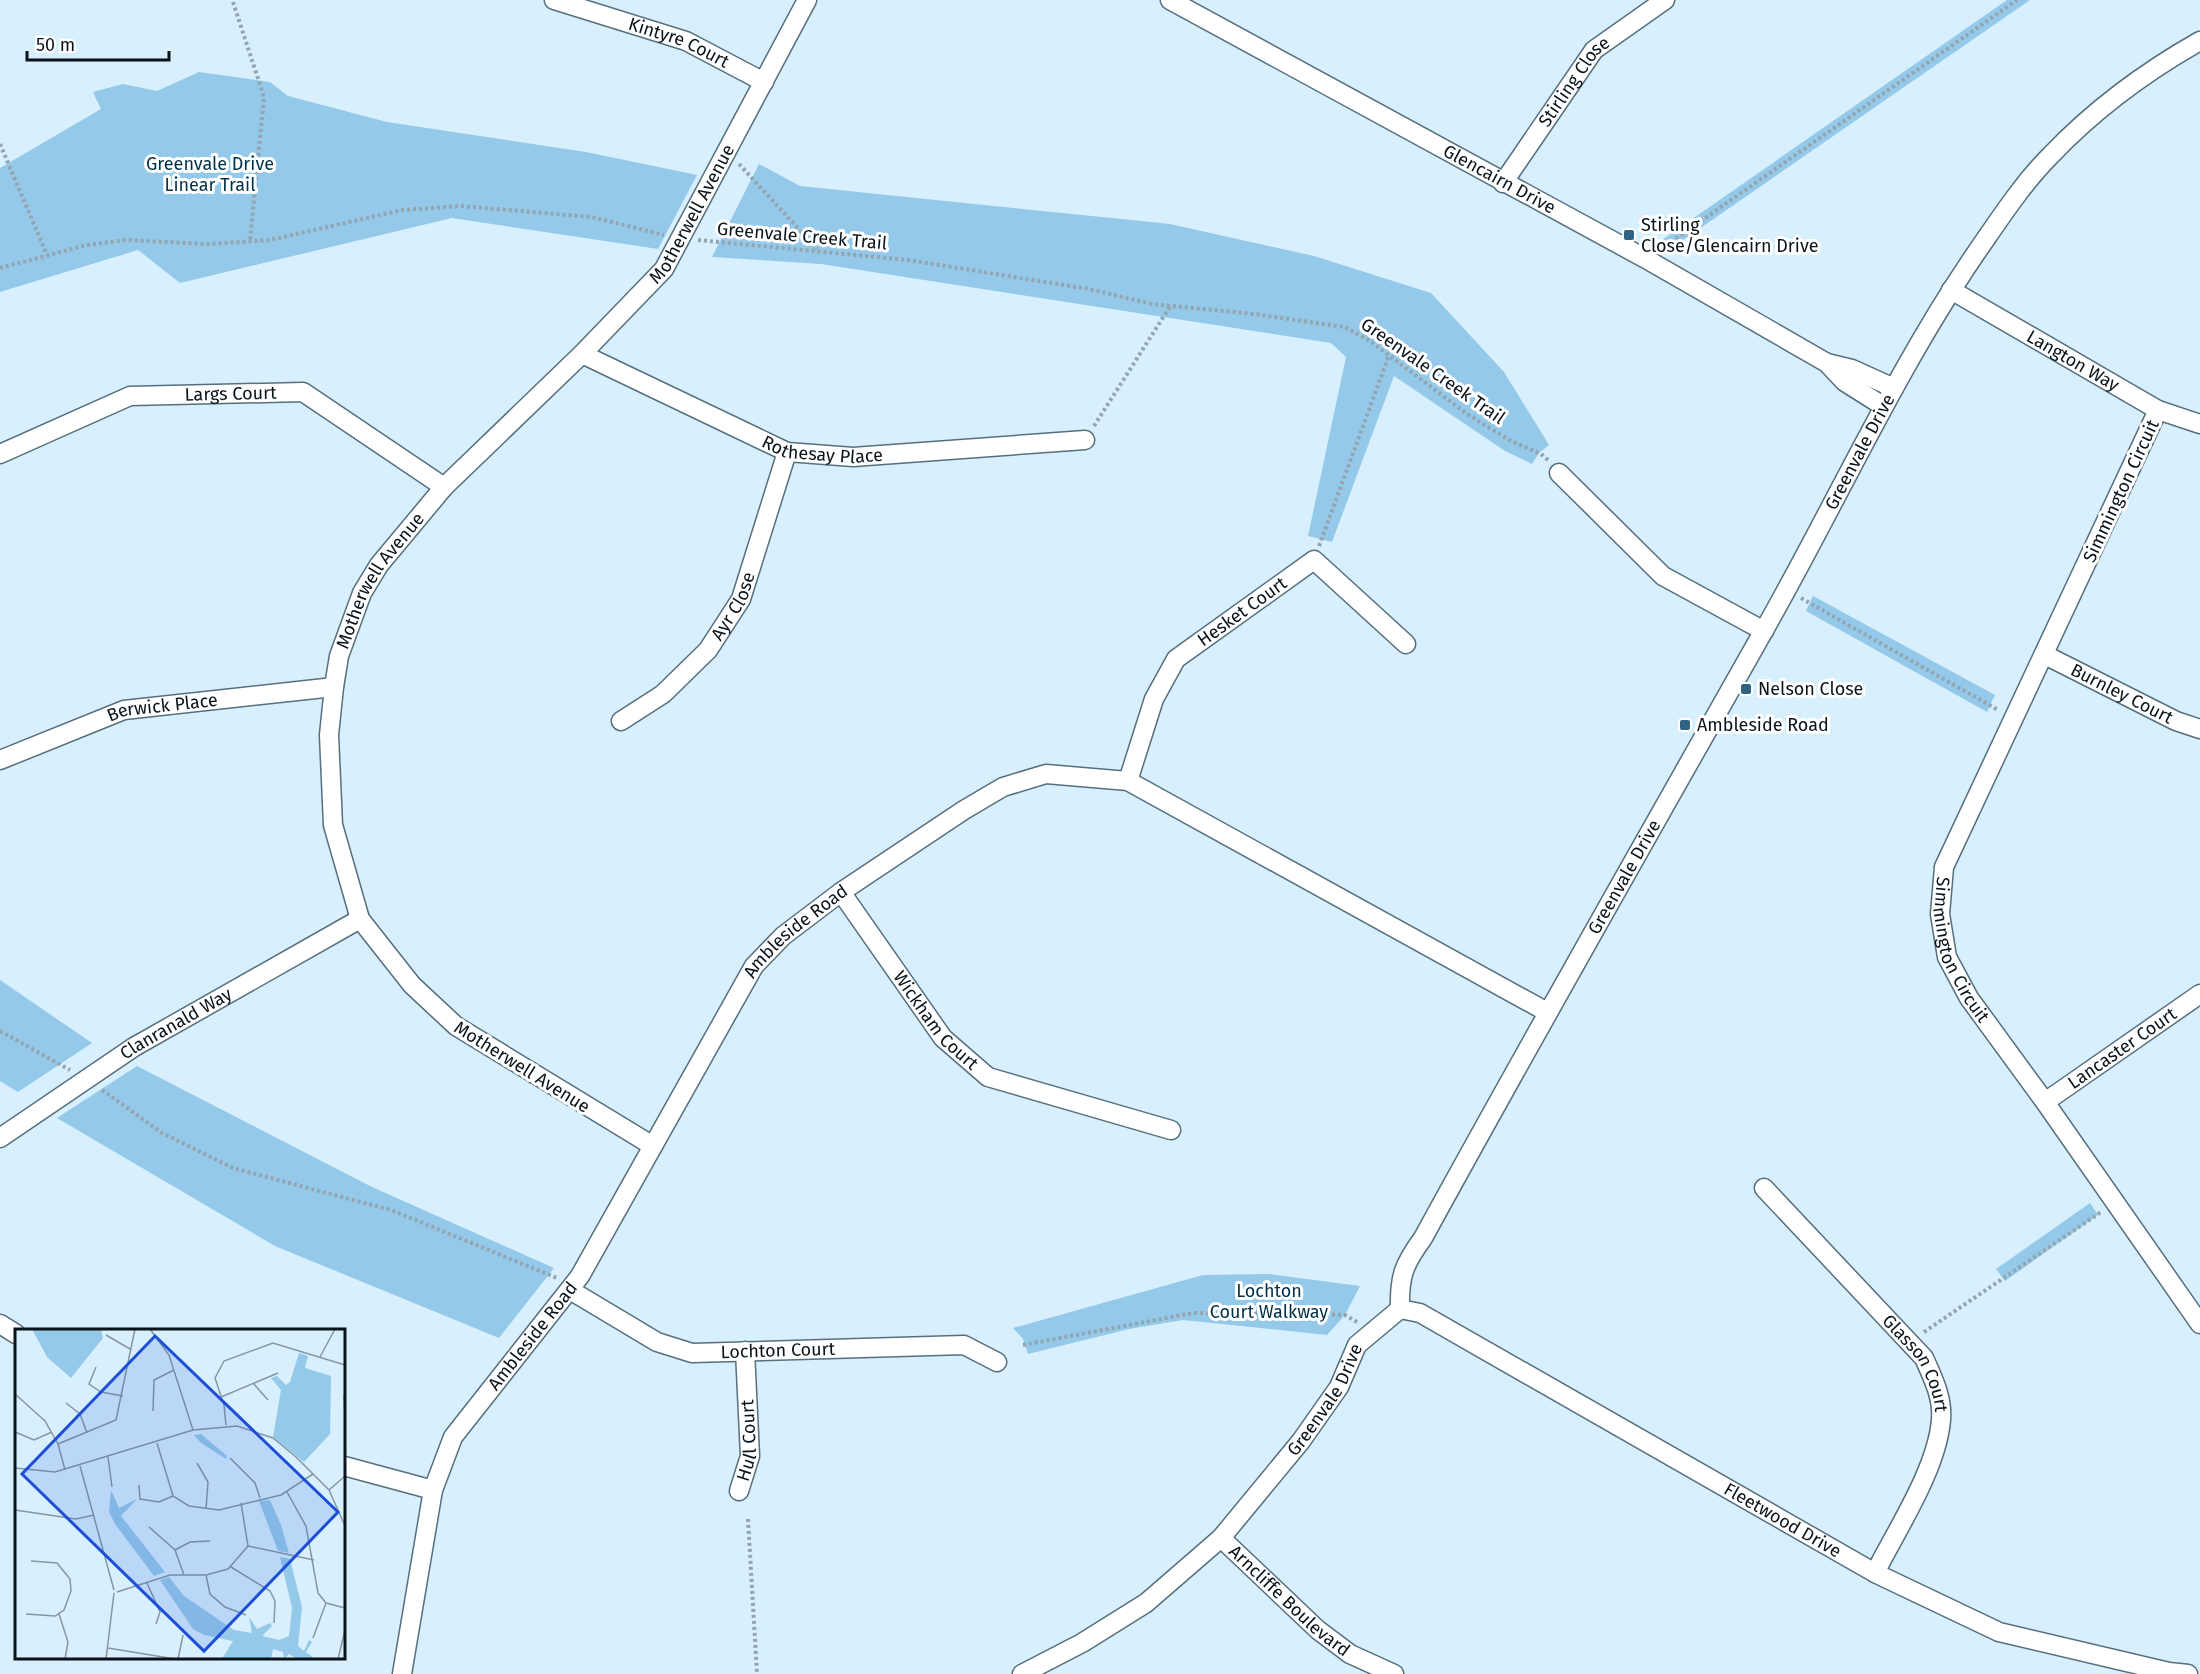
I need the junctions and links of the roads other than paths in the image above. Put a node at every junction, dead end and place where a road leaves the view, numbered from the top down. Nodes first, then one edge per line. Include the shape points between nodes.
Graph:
1 (554, 0) edge
2 (807, 0) edge
3 (1170, 0) edge
4 (1665, 0) edge
5 (2200, 41) edge
6 (764, 82) junction
7 (1503, 183) junction
8 (1951, 290) junction
9 (582, 354) junction
10 (1827, 363) junction
11 (1894, 388) junction
12 (1883, 406) junction
13 (2158, 410) junction
14 (2200, 424) edge
15 (1085, 440) road end
16 (787, 452) junction
17 (0, 453) edge
18 (1559, 473) road end
19 (444, 487) junction
20 (1764, 631) junction
21 (1406, 644) dead end
22 (2045, 655) junction
23 (334, 687) junction
24 (621, 722) dead end
25 (2200, 729) edge
26 (0, 760) edge
27 (1128, 781) junction
28 (841, 892) junction
29 (360, 919) junction
30 (2200, 994) edge
31 (1547, 1012) junction
32 (2045, 1102) junction
33 (1171, 1130) dead end
34 (0, 1138) edge
35 (653, 1146) junction
36 (1764, 1188) dead end
37 (566, 1285) junction
38 (1400, 1309) junction
39 (0, 1324) edge
40 (2200, 1324) edge
41 (15, 1333) edge
42 (745, 1351) junction
43 (997, 1362) dead end
44 (345, 1466) edge
45 (433, 1490) junction
46 (739, 1491) dead end
47 (1221, 1538) junction
48 (1875, 1573) junction
49 (2169, 1673) edge
50 (402, 1674) edge
51 (1022, 1674) edge
52 (1394, 1674) edge
53 (2188, 1674) edge

1 - 6 street, Kintyre Court via 686,41
2 - 6 street, Motherwell Avenue
3 - 7 street, Glencairn Drive
4 - 7 street, Stirling Close via 1594,50
5 - 8 street, Greenvale Drive via 2115,98 2050,155 2002,215
6 - 9 street, Motherwell Avenue via 664,269
7 - 10 street, Glencairn Drive via 1646,259
8 - 11 street, Greenvale Drive
8 - 13 street, Langton Way
9 - 16 street, Rothesay Place
9 - 19 street, Motherwell Avenue
10 - 11 street, Glencairn Drive via 1852,369
10 - 12 street, Glencairn Drive via 1845,382
11 - 12 street, Greenvale Drive
12 - 20 street, Greenvale Drive
13 - 14 street, Langton Way
13 - 22 street, Simmington Circuit
15 - 16 street, Rothesay Place via 853,457
16 - 24 street, Ayr Close via 741,599 708,650 663,693
17 - 19 street, Largs Court via 130,396 303,392
18 - 20 street via 1663,576
19 - 23 street, Motherwell Avenue via 378,566 362,593 339,656
20 - 31 street, Greenvale Drive
21 - 27 street, Hesket Court via 1314,560 1176,659 1154,699
22 - 25 street, Burnley Court via 2176,721
22 - 32 street, Simmington Circuit via 1944,867 1940,914 1947,957 1969,998
23 - 26 street, Berwick Place via 124,710
23 - 29 street, Motherwell Avenue via 329,735 333,825
27 - 28 street, Ambleside Road via 1046,774 1003,787
27 - 31 street, Ambleside Road
28 - 33 street, Wickham Court via 943,1038 988,1077
28 - 35 street, Ambleside Road via 783,936 754,966
29 - 34 street, Clanranald Way via 134,1047
29 - 35 street, Motherwell Avenue via 412,985 456,1026
30 - 32 street, Lancaster Court
31 - 38 street, Greenvale Drive via 1423,1238 1405,1263 1399,1285
32 - 40 street, Simmington Circuit
35 - 37 street, Ambleside Road
36 - 48 street, Glasson Court via 1924,1358 1938,1390 1941,1419 1935,1455
37 - 42 street, Lochton Court via 657,1342 692,1353
37 - 45 street, Ambleside Road via 453,1437
38 - 47 street, Greenvale Drive via 1357,1345 1333,1396
38 - 48 street, Fleetwood Drive via 1420,1313
39 - 41 street
42 - 43 street, Lochton Court via 964,1346
42 - 46 street, Hull Court via 750,1456
44 - 45 street
45 - 50 street, Ambleside Road
47 - 51 street, Greenvale Drive via 1146,1603
47 - 52 street, Arncliffe Boulevard via 1318,1630 1350,1654
48 - 49 street, Fleetwood Drive via 1999,1632
49 - 53 street, Fleetwood Drive

